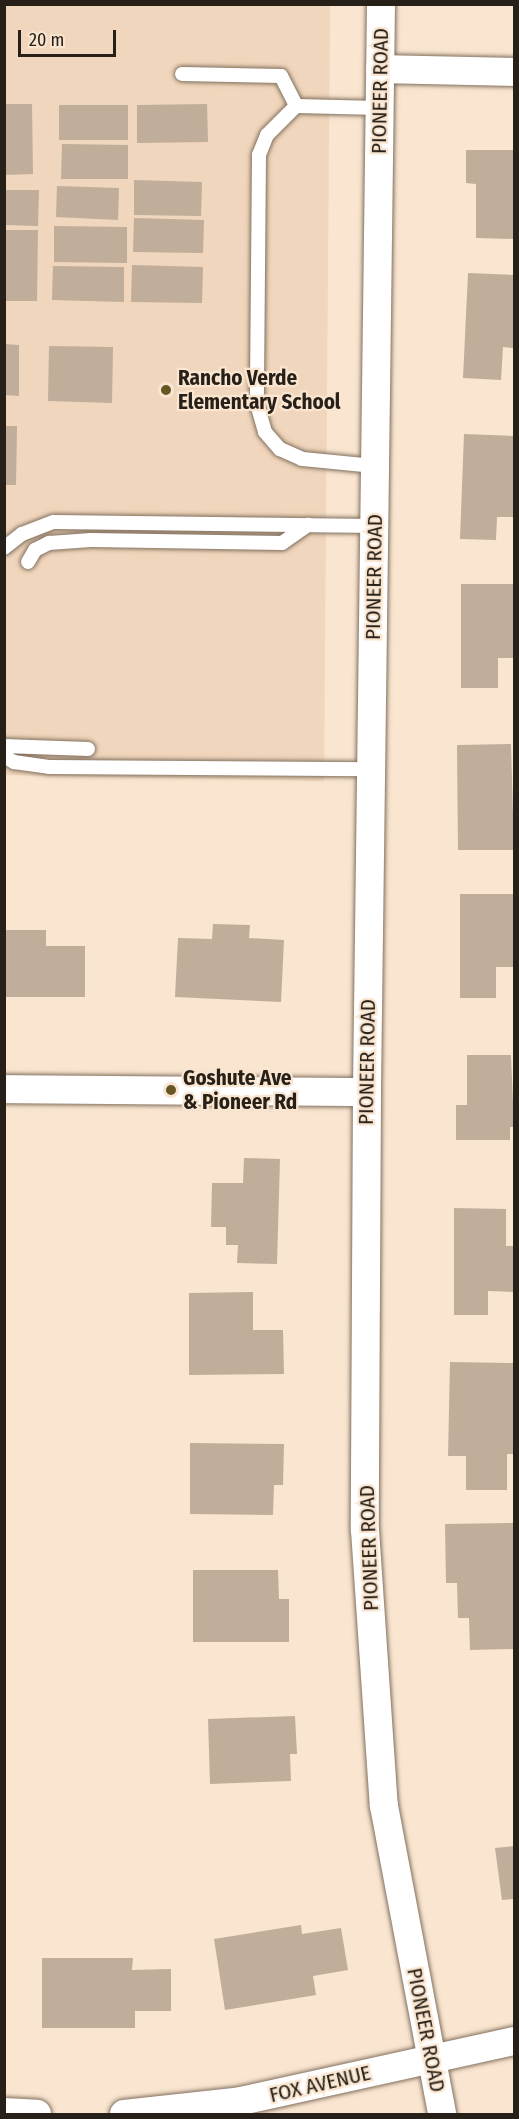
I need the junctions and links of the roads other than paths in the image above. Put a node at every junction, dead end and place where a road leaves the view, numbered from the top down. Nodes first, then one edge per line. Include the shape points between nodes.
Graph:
1 (381, 4) edge
2 (380, 69) junction
3 (514, 72) edge
4 (182, 74) dead end
5 (296, 106) junction
6 (380, 108) junction
7 (375, 466) junction
8 (308, 525) junction
9 (375, 526) junction
10 (4, 548) edge
11 (28, 562) dead end
12 (4, 746) edge
13 (88, 749) dead end
14 (4, 756) edge
15 (371, 770) junction
16 (4, 1089) edge
17 (367, 1092) junction
18 (514, 2041) edge
19 (430, 2060) junction
20 (4, 2112) edge
21 (37, 2115) edge
22 (124, 2115) edge
23 (442, 2115) edge

1 - 2 street, PIONEER ROAD
2 - 3 street
2 - 6 street, PIONEER ROAD
4 - 5 lane via 281,76
5 - 6 lane
5 - 7 lane via 267,135 259,156 257,404 265,432 280,449 302,459
6 - 7 street, PIONEER ROAD
7 - 9 street, PIONEER ROAD
8 - 9 lane
8 - 10 lane via 54,522 22,534
8 - 11 lane via 282,543 49,543 35,550
9 - 15 street, PIONEER ROAD
12 - 13 lane
14 - 15 lane via 14,762 49,766
15 - 17 street, PIONEER ROAD
16 - 17 street
17 - 19 street, PIONEER ROAD via 368,1564 384,1806
18 - 19 street, FOX AVENUE
19 - 22 street, FOX AVENUE via 241,2101
19 - 23 street, PIONEER ROAD
20 - 21 street

